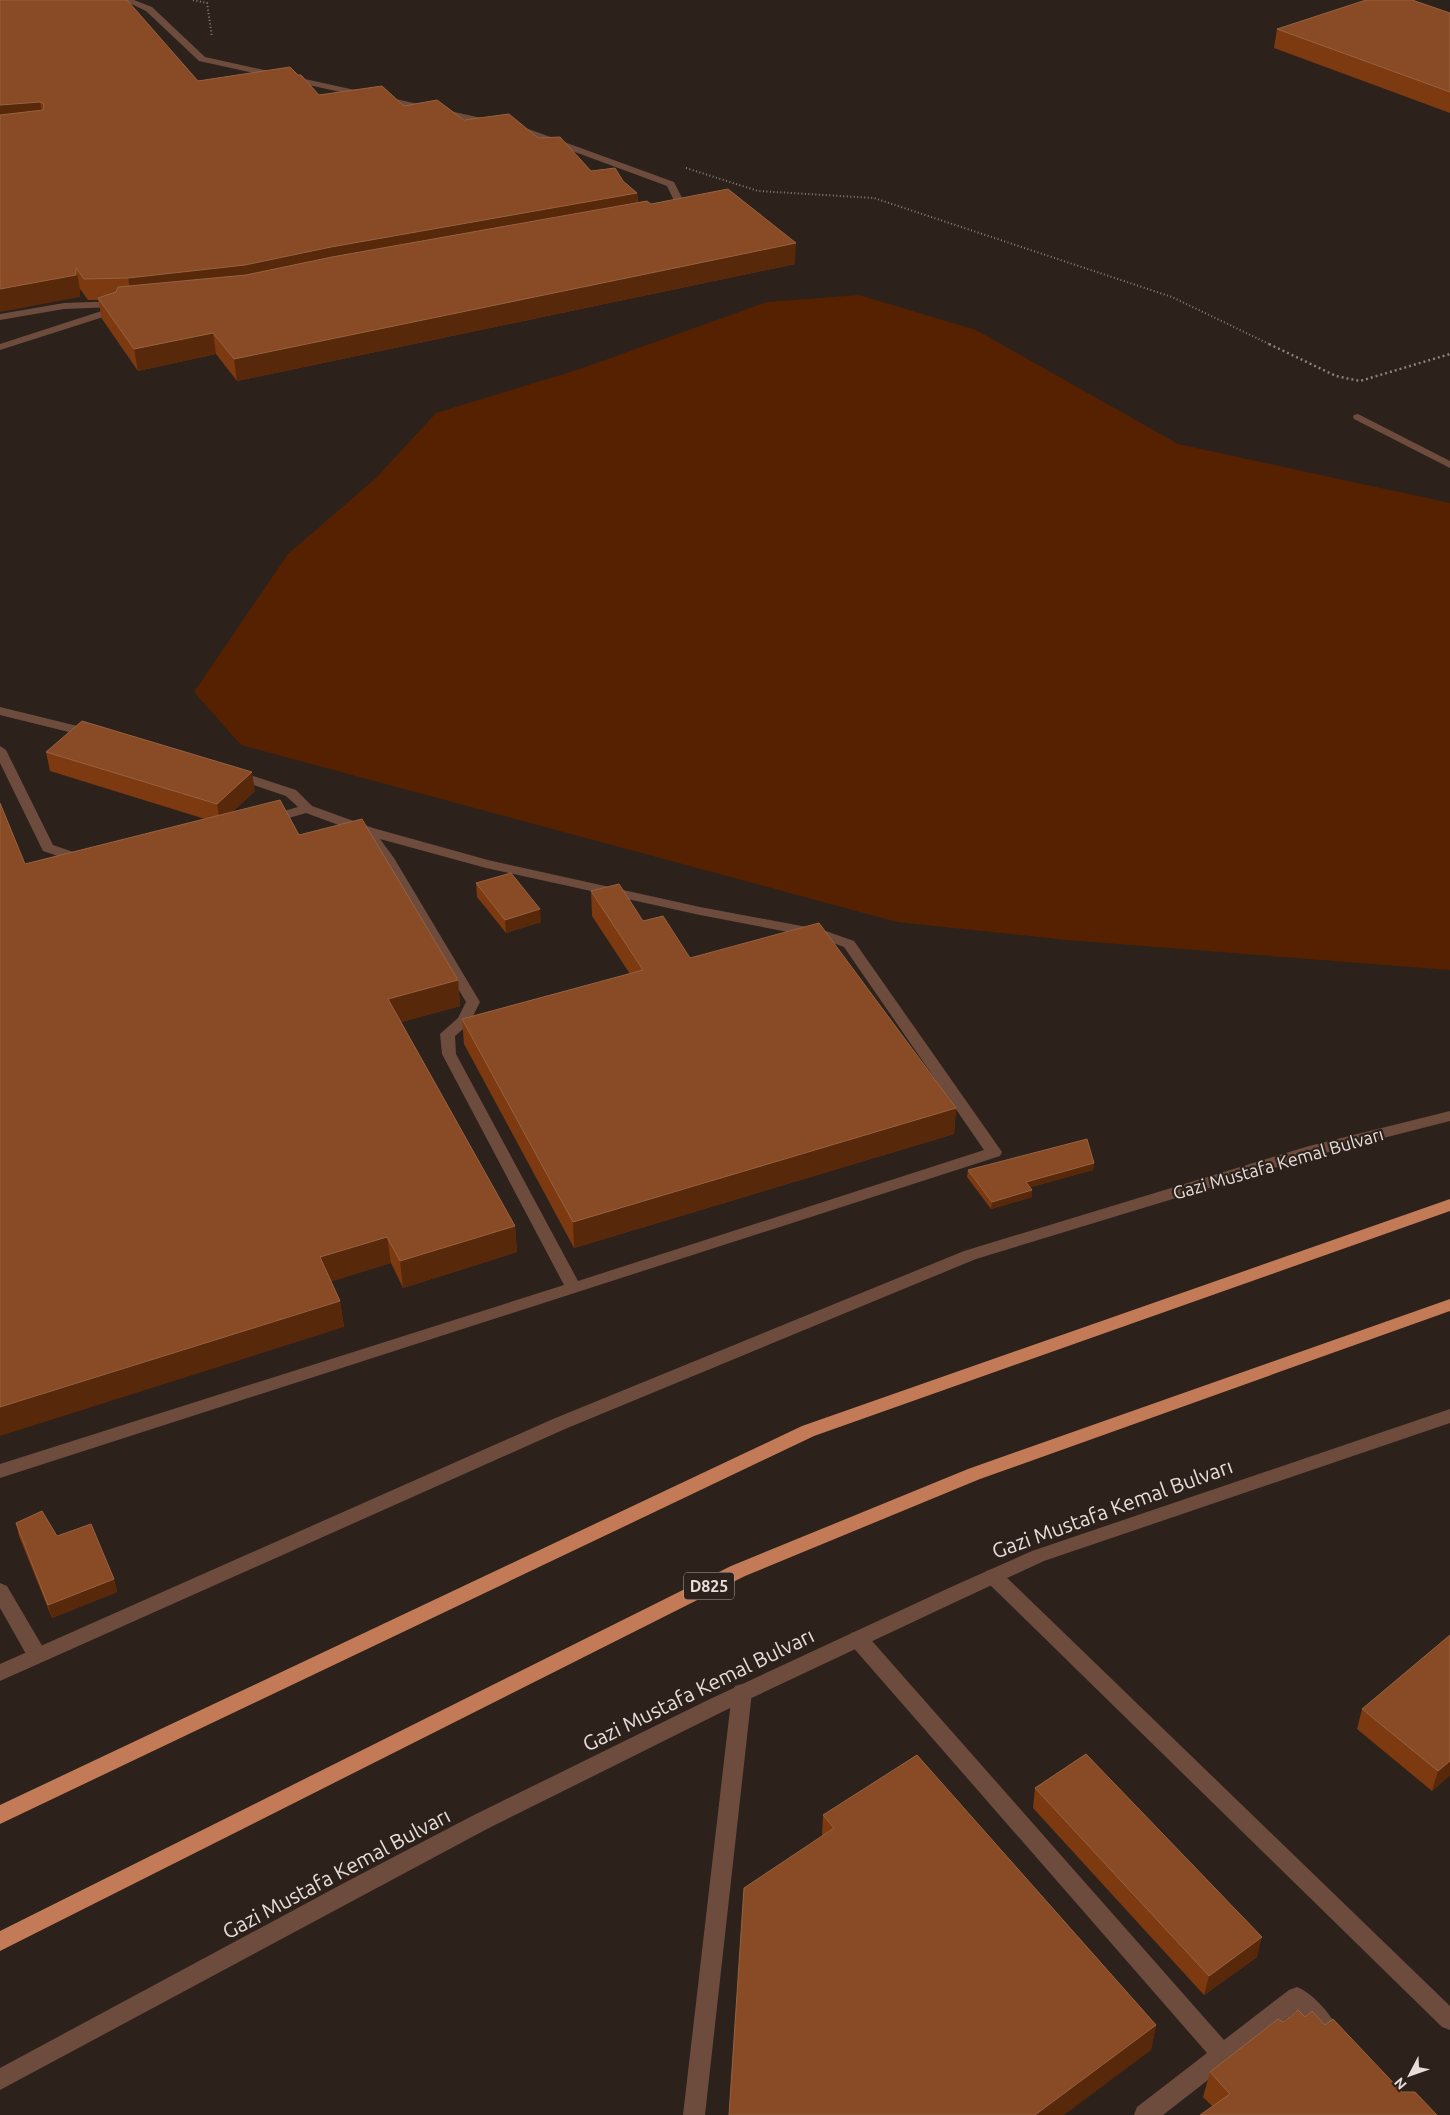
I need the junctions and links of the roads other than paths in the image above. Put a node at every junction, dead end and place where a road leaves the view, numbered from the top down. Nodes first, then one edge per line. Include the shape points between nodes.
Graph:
1 (127, 0) edge
2 (663, 214) edge
3 (0, 318) edge
4 (0, 347) edge
5 (1358, 417) dead end
6 (1450, 465) edge
7 (0, 711) edge
8 (108, 738) edge
9 (0, 750) edge
10 (220, 770) edge
11 (307, 809) junction
12 (251, 825) edge
13 (368, 831) junction
14 (93, 861) edge
15 (1450, 1116) edge
16 (1450, 1205) edge
17 (574, 1288) junction
18 (1450, 1305) edge
19 (1450, 1416) edge
20 (0, 1471) edge
21 (993, 1576) junction
22 (0, 1591) edge
23 (858, 1639) junction
24 (37, 1655) junction
25 (0, 1673) edge
26 (742, 1692) junction
27 (0, 1814) edge
28 (0, 1941) edge
29 (1450, 2020) edge
30 (1337, 2039) edge
31 (1224, 2056) junction
32 (0, 2080) edge
33 (694, 2115) edge
34 (1145, 2115) edge

1 - 2 street via 149,9 202,59 520,129 671,184 682,210
3 - 4 street via 64,306 132,304
5 - 6 street
7 - 8 street
9 - 14 street via 48,848
10 - 11 street via 291,794
11 - 12 street
11 - 13 street
13 - 17 street via 473,1002 464,1020 447,1034 449,1054
13 - 17 street via 486,864 823,934 849,944 994,1152
15 - 24 street, Gazi Mustafa Kemal Bulvarı via 1315,1150 970,1255 559,1424
16 - 27 highway via 808,1431
17 - 20 street
18 - 28 highway, D825 via 974,1474 738,1571
19 - 21 street, Gazi Mustafa Kemal Bulvarı via 1038,1556
21 - 23 street, Gazi Mustafa Kemal Bulvarı
21 - 29 street
22 - 24 street
23 - 26 street, Gazi Mustafa Kemal Bulvarı
23 - 31 street
24 - 25 street, Gazi Mustafa Kemal Bulvarı
26 - 32 street, Gazi Mustafa Kemal Bulvarı via 402,1863
26 - 33 street
30 - 31 street via 1297,1998
31 - 34 street

